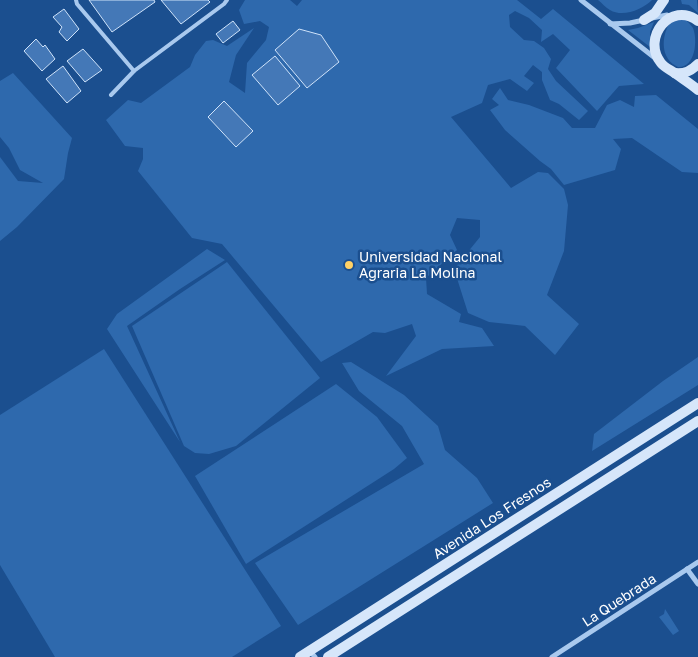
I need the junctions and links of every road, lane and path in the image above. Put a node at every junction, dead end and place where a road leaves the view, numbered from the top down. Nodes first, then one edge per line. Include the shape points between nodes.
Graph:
1 (76, 0) edge
2 (227, 0) edge
3 (581, 0) edge
4 (664, 0) edge
5 (671, 0) edge
6 (668, 14) junction
7 (644, 20) junction
8 (698, 21) edge
9 (610, 24) junction
10 (660, 62) junction
11 (698, 64) edge
12 (134, 71) junction
13 (674, 73) junction
14 (698, 90) edge
15 (111, 95) dead end
16 (698, 403) edge
17 (698, 421) edge
18 (698, 562) edge
19 (687, 569) junction
20 (698, 584) edge
21 (312, 654) edge
22 (300, 657) edge
23 (328, 657) edge
24 (552, 657) edge

1 - 12 lane
2 - 12 lane
3 - 9 street
4 - 7 main road via 655,13
5 - 6 main road
6 - 7 street
6 - 8 main road via 684,10
6 - 10 main road via 655,36
7 - 9 street
9 - 10 street
10 - 13 main road
11 - 13 main road via 687,72
12 - 15 lane
13 - 14 main road
16 - 21 main road, Avenida Los Fresnos
17 - 23 main road, Avenida Los Fresnos
18 - 19 street, La Quebrada
19 - 20 street
19 - 24 street, La Quebrada
21 - 22 main road, Avenida Los Fresnos

